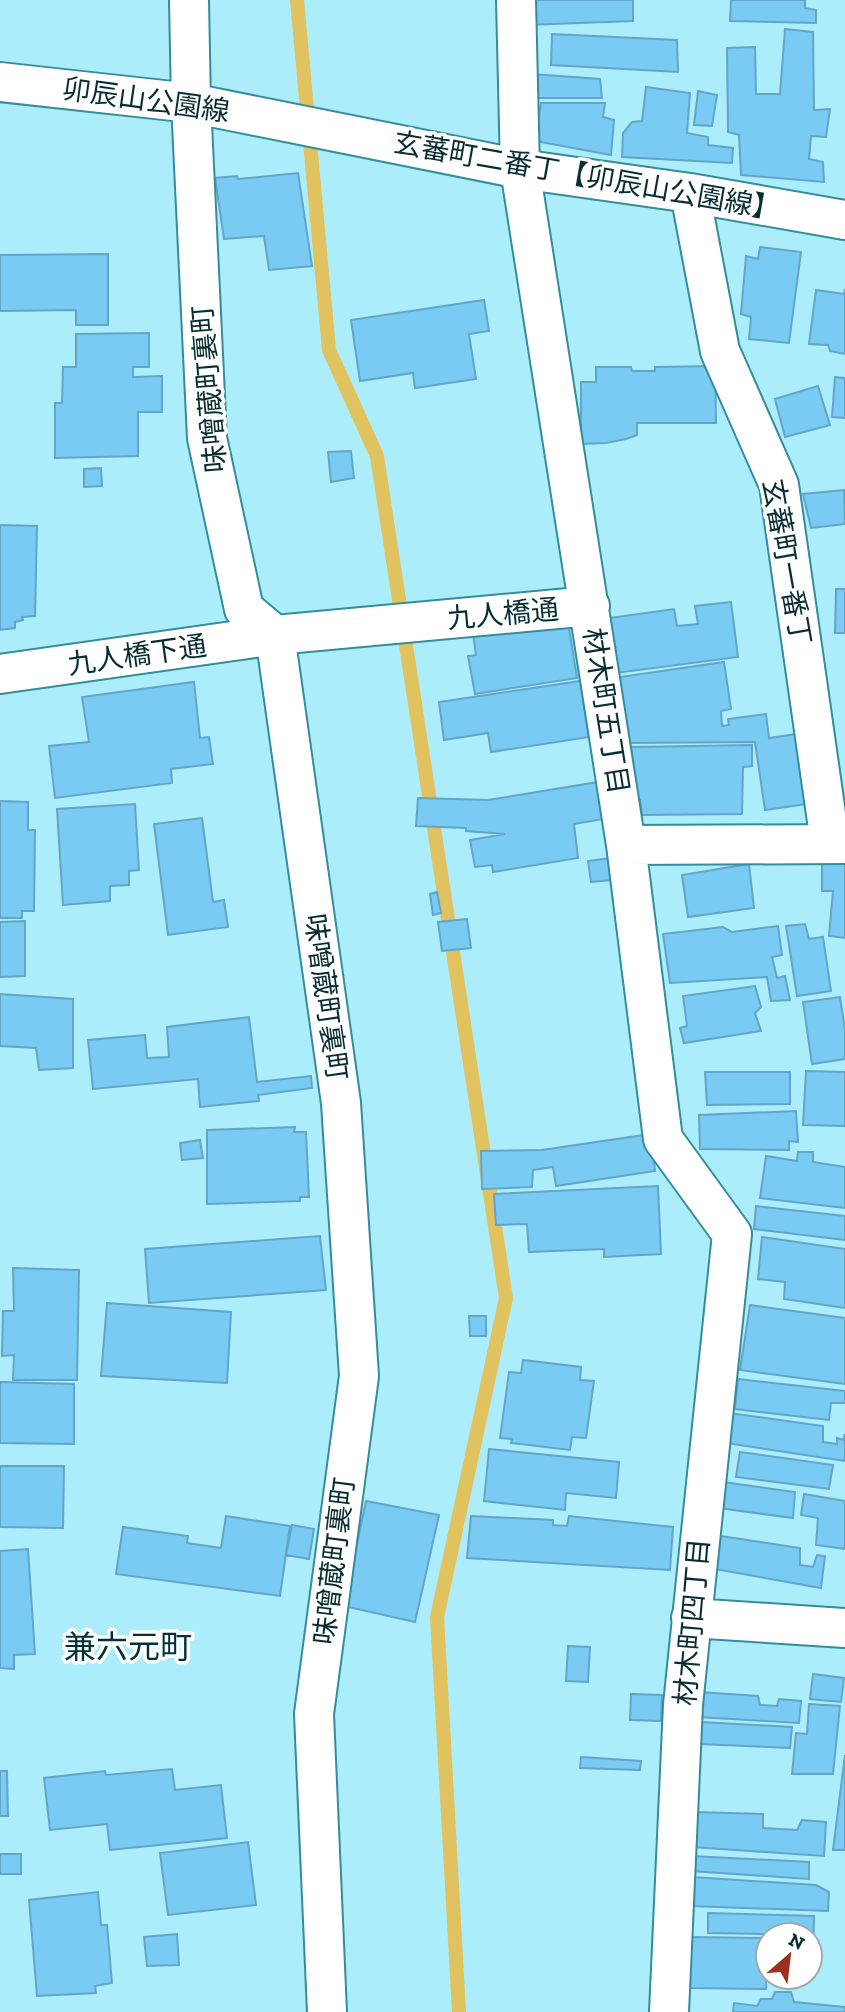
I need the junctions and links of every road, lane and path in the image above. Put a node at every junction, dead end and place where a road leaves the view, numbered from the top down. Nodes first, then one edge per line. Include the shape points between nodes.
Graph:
1 (190, 0) edge
2 (516, 0) edge
3 (0, 82) edge
4 (191, 103) junction
5 (330, 131) joint
6 (520, 169) junction
7 (690, 193) junction
8 (845, 220) edge
9 (590, 606) junction
10 (275, 635) junction
11 (0, 674) edge
12 (837, 843) edge
13 (626, 845) junction
14 (732, 1234) joint
15 (691, 1618) junction
16 (845, 1628) edge
17 (327, 2012) edge
18 (669, 2012) edge

1 - 4 street, 味噌蔵町裏町
2 - 6 street, 材木町五丁目
3 - 4 street, 卯辰山公園線
4 - 5 street, 卯辰山公園線
4 - 10 street, 味噌蔵町裏町 via 207,438 244,610
5 - 6 street, 玄蕃町二番丁【卯辰山公園線】
6 - 7 street, 玄蕃町二番丁【卯辰山公園線】
6 - 9 street, 材木町五丁目
7 - 8 street, 玄蕃町二番丁【卯辰山公園線】
7 - 12 street, 玄蕃町一番丁 via 720,351 779,485
9 - 10 street, 九人橋通
9 - 13 street, 材木町五丁目
10 - 11 street, 九人橋下通
10 - 17 street, 味噌蔵町裏町 via 341,1103 359,1376 314,1714
12 - 13 street
13 - 14 street, 材木町五丁目 via 663,1139
14 - 15 street, 材木町四丁目
15 - 16 street
15 - 18 street, 材木町四丁目

